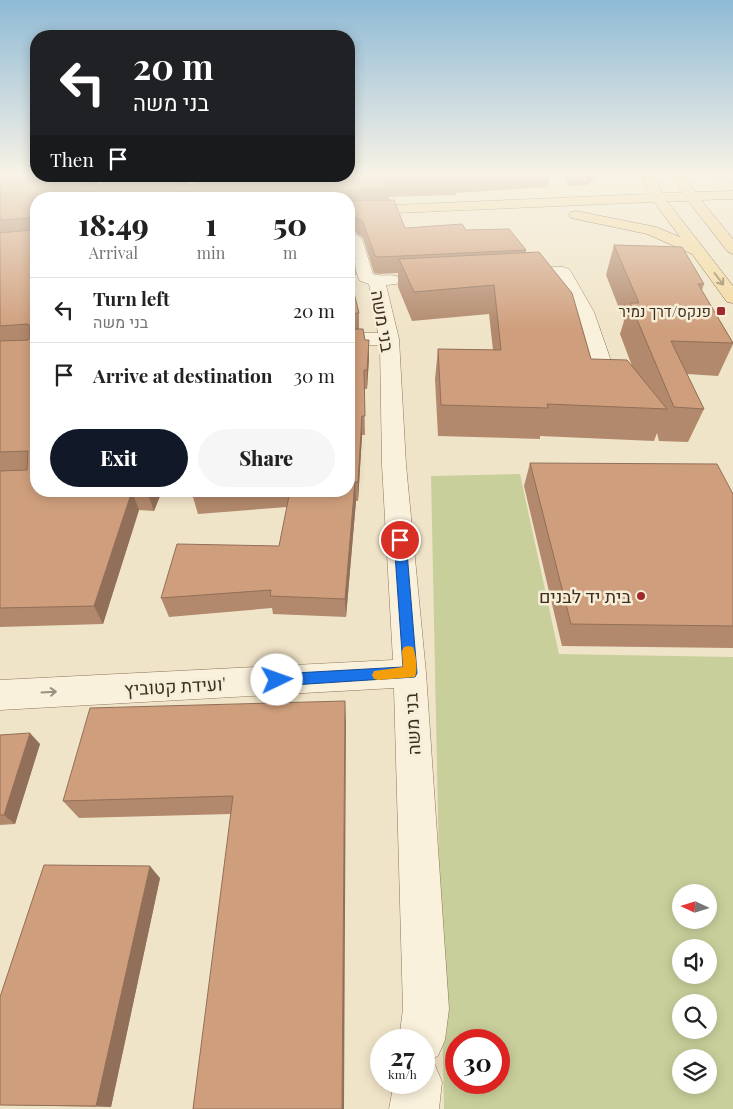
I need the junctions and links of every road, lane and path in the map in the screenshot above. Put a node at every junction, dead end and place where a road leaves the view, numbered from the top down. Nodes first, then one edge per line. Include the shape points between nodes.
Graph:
1 (434, 226) edge
2 (630, 226) edge
3 (674, 226) edge
4 (720, 226) edge
5 (355, 232) edge
6 (355, 242) edge
7 (733, 248) edge
8 (697, 250) junction
9 (501, 274) edge
10 (733, 298) edge
11 (355, 339) edge
12 (389, 339) junction
13 (607, 378) edge
14 (410, 673) junction
15 (0, 695) edge
16 (423, 1029) edge
17 (416, 1094) edge
18 (414, 1109) edge

1 - 5 main road
2 - 8 main road via 651,230
3 - 8 main road
4 - 7 main road
6 - 12 street, בני משה via 366,277 391,280
8 -> 10 main road
9 - 13 street via 564,272 585,312
11 - 12 street
12 - 14 street, בני משה via 394,464
15 -> 14 street, ועידת קטוביץ'
14 - 16 street, בני משה via 426,1009
17 - 18 street

